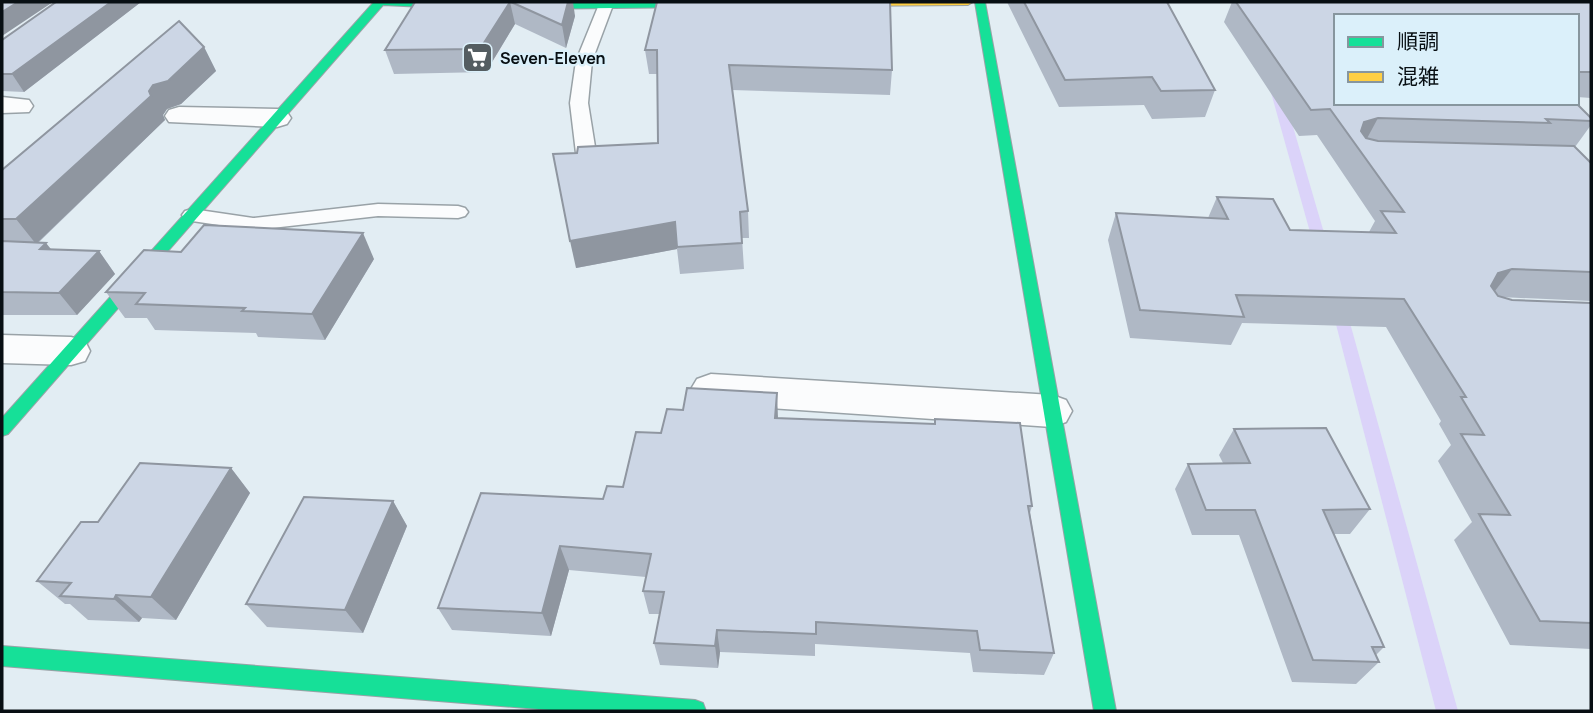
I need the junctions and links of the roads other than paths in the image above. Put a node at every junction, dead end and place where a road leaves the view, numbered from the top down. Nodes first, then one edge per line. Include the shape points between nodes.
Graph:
1 (379, 2) edge
2 (968, 2) edge
3 (980, 2) edge
4 (815, 3) edge
5 (435, 4) edge
6 (717, 4) edge
7 (605, 5) junction
8 (510, 6) edge
9 (483, 7) edge
10 (179, 116) dead end
11 (277, 118) junction
12 (586, 153) edge
13 (458, 212) dead end
14 (192, 215) junction
15 (2, 349) edge
16 (71, 351) junction
17 (711, 389) edge
18 (1052, 411) junction
19 (2, 429) edge
20 (2, 656) edge
21 (695, 711) edge
22 (1105, 711) edge

1 - 5 street
1 - 11 street
2 - 4 street
3 - 18 street
5 - 9 street
6 - 7 street
7 - 8 street
7 - 12 lane via 584,61 579,103
10 - 11 street
11 - 14 street
13 - 14 lane via 378,210 253,224
14 - 16 street
15 - 16 street
16 - 19 street
17 - 18 street
18 - 22 street
20 - 21 street

